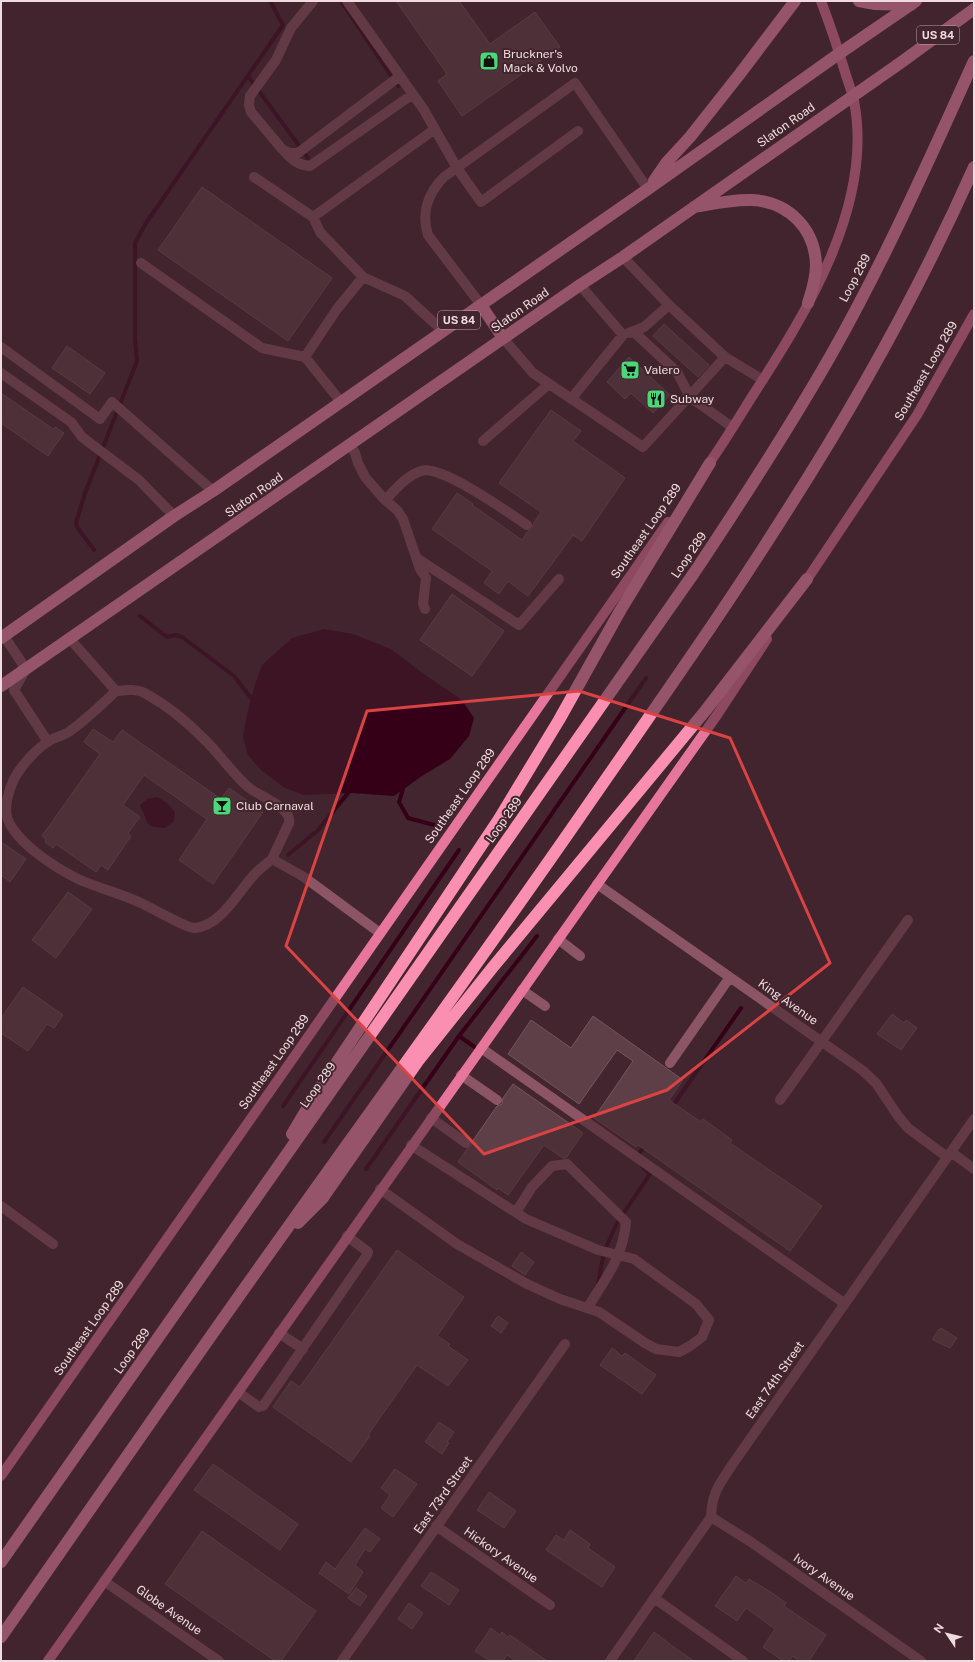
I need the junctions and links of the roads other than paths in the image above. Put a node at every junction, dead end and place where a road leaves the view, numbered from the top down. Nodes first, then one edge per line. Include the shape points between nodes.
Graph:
1 (313, 1) edge
2 (347, 1) edge
3 (795, 1) edge
4 (821, 1) edge
5 (859, 1) edge
6 (914, 3) edge
7 (974, 9) edge
8 (840, 53) junction
9 (974, 61) edge
10 (400, 76) junction
11 (413, 94) junction
12 (853, 96) junction
13 (435, 129) junction
14 (578, 131) dead end
15 (282, 149) junction
16 (974, 167) edge
17 (456, 168) junction
18 (254, 177) dead end
19 (648, 190) junction
20 (691, 208) junction
21 (313, 216) junction
22 (623, 257) junction
23 (141, 263) dead end
24 (363, 277) junction
25 (580, 285) junction
26 (808, 303) junction
27 (481, 305) junction
28 (670, 305) junction
29 (974, 314) edge
30 (443, 331) junction
31 (628, 333) junction
32 (503, 338) junction
33 (1, 347) edge
34 (305, 357) junction
35 (725, 358) junction
36 (1, 373) edge
37 (763, 380) junction
38 (549, 384) junction
39 (690, 397) junction
40 (571, 399) junction
41 (341, 402) junction
42 (732, 427) junction
43 (483, 442) dead end
44 (350, 446) junction
45 (710, 463) junction
46 (213, 491) junction
47 (385, 500) junction
48 (174, 516) junction
49 (526, 526) dead end
50 (418, 559) junction
51 (559, 579) dead end
52 (807, 579) junction
53 (425, 609) dead end
54 (2, 634) edge
55 (70, 639) junction
56 (26, 669) junction
57 (1, 686) edge
58 (116, 691) junction
59 (48, 742) junction
60 (272, 859) junction
61 (597, 884) junction
62 (908, 920) dead end
63 (380, 933) junction
64 (558, 940) junction
65 (580, 956) dead end
66 (730, 977) junction
67 (522, 990) junction
68 (545, 1006) dead end
69 (822, 1041) junction
70 (481, 1048) junction
71 (670, 1064) dead end
72 (461, 1075) junction
73 (497, 1100) dead end
74 (780, 1100) dead end
75 (430, 1118) junction
76 (974, 1119) edge
77 (466, 1144) dead end
78 (412, 1145) junction
79 (949, 1154) junction
80 (974, 1169) edge
81 (380, 1189) junction
82 (1, 1206) edge
83 (516, 1212) junction
84 (238, 1223) junction
85 (347, 1236) junction
86 (53, 1244) dead end
87 (274, 1248) junction
88 (619, 1255) junction
89 (844, 1304) junction
90 (588, 1307) junction
91 (279, 1332) junction
92 (565, 1344) dead end
93 (303, 1348) junction
94 (238, 1392) junction
95 (1, 1476) edge
96 (711, 1517) junction
97 (436, 1526) junction
98 (1, 1562) edge
99 (104, 1581) junction
100 (654, 1598) junction
101 (550, 1605) dead end
102 (1, 1637) edge
103 (48, 1661) edge
104 (219, 1661) edge
105 (342, 1661) edge
106 (610, 1661) edge
107 (744, 1661) edge
108 (921, 1661) edge

1 - 15 street via 291,28 276,60 250,96 251,112
2 - 10 street
3 - 19 highway via 690,137 667,162
4 - 8 main road, Southeast Loop 289
5 - 6 highway via 875,4
6 - 8 highway, US 84
7 - 12 highway, Slaton Road / US 84
8 - 12 main road, Southeast Loop 289
8 - 19 highway, US 84
9 - 84 highway, Loop 289 via 889,244 832,354 783,436 694,573
10 - 11 street
10 - 15 street via 298,152 288,153
11 - 13 street
11 - 15 street via 310,166 302,166 292,160
12 - 20 highway, Slaton Road / US 84
12 - 26 main road, Southeast Loop 289 via 857,147 850,198 833,251
13 - 17 street
13 - 21 street
14 - 17 street via 481,202
16 - 87 highway via 878,360 782,519 551,858
17 - 19 street via 575,83
17 - 27 street via 431,192 424,224 428,235
18 - 21 street
19 - 27 highway, US 84
20 - 22 highway, Slaton Road / US 84
20 - 26 highway via 752,200 773,204 796,217 806,230 815,255 814,285
21 - 24 street via 320,232
22 - 25 highway, Slaton Road / US 84
22 - 28 street
23 - 34 street via 262,348
24 - 30 street via 405,296
24 - 34 street via 336,309
25 - 31 street
25 - 32 highway, Slaton Road / US 84
26 - 37 main road, Southeast Loop 289
27 - 30 highway, US 84
27 - 32 highway
28 - 31 street via 644,327
28 - 35 street
29 - 52 main road, Southeast Loop 289 via 916,415
30 - 41 highway, US 84
31 - 39 street via 677,372
31 - 40 street
32 - 38 street via 533,373
32 - 44 highway, Slaton Road / US 84
33 - 46 street via 100,419 112,402
34 - 41 street
35 - 37 street
35 - 39 street
36 - 48 street via 71,422 82,437 139,480
37 - 42 main road, Southeast Loop 289
38 - 40 street
38 - 43 street
39 - 40 street via 643,447
39 - 42 street
41 - 46 highway, US 84
42 - 45 main road, Southeast Loop 289
44 - 47 street via 362,473
44 - 55 highway, Slaton Road / US 84
45 - 63 main road, Southeast Loop 289
45 - 84 highway via 499,818 317,1092
46 - 48 highway, US 84
47 - 49 street via 407,479 423,470 437,473 474,489
47 - 50 street via 398,510
48 - 54 highway, US 84
50 - 51 street via 519,625
50 - 53 street via 422,574 426,578 423,604
52 - 61 main road, Southeast Loop 289 via 717,715
52 - 87 highway via 706,710 418,1061 322,1199
54 - 56 street
55 - 56 highway, Slaton Road / US 84
55 - 58 street
56 - 57 highway, Slaton Road / US 84
56 - 59 street via 14,690
58 - 59 street via 69,732
58 - 60 street via 138,690 147,694 203,738 249,787 286,811 290,818 289,823
59 - 60 street via 26,762 14,778 6,809 7,819 25,842 66,873 134,900 193,929 206,926 223,912 254,875
60 - 63 street via 304,877
61 - 64 main road, Southeast Loop 289
61 - 66 street, King Avenue
62 - 69 street
63 - 95 main road, Southeast Loop 289
64 - 65 street
64 - 67 main road, Southeast Loop 289
66 - 69 street, King Avenue
66 - 71 street
67 - 68 street
67 - 70 main road, Southeast Loop 289
69 - 74 street
69 - 79 street, King Avenue via 876,1083 908,1128
70 - 72 main road, Southeast Loop 289
70 - 89 street
72 - 73 street
72 - 75 main road, Southeast Loop 289
75 - 77 street
75 - 78 main road, Southeast Loop 289
76 - 79 street, East 74th Street
78 - 81 main road, Southeast Loop 289
78 - 83 street
79 - 80 street, King Avenue
79 - 89 street, East 74th Street
81 - 85 main road, Southeast Loop 289
81 - 90 street via 456,1244 560,1300
82 - 86 street
83 - 88 street via 598,1250
83 - 88 street via 532,1187 552,1166 567,1164 626,1222 625,1239
84 - 98 highway, Loop 289
85 - 91 main road, Southeast Loop 289
85 - 93 street via 365,1248 367,1255
87 - 102 highway
88 - 90 street
88 - 90 street via 634,1259 696,1304 709,1320 702,1337 679,1352 656,1349
89 - 96 street, East 74th Street via 717,1487 712,1501
91 - 93 street
91 - 94 main road, Southeast Loop 289
92 - 97 street, East 73rd Street
93 - 94 street via 263,1406 259,1407
94 - 99 main road, Southeast Loop 289
96 - 100 street, East 74th Street
96 - 108 street, Ivory Avenue
97 - 101 street, Hickory Avenue
97 - 105 street, East 73rd Street
99 - 103 main road, Southeast Loop 289
99 - 104 street, Globe Avenue
100 - 106 street, East 74th Street
100 - 107 street

